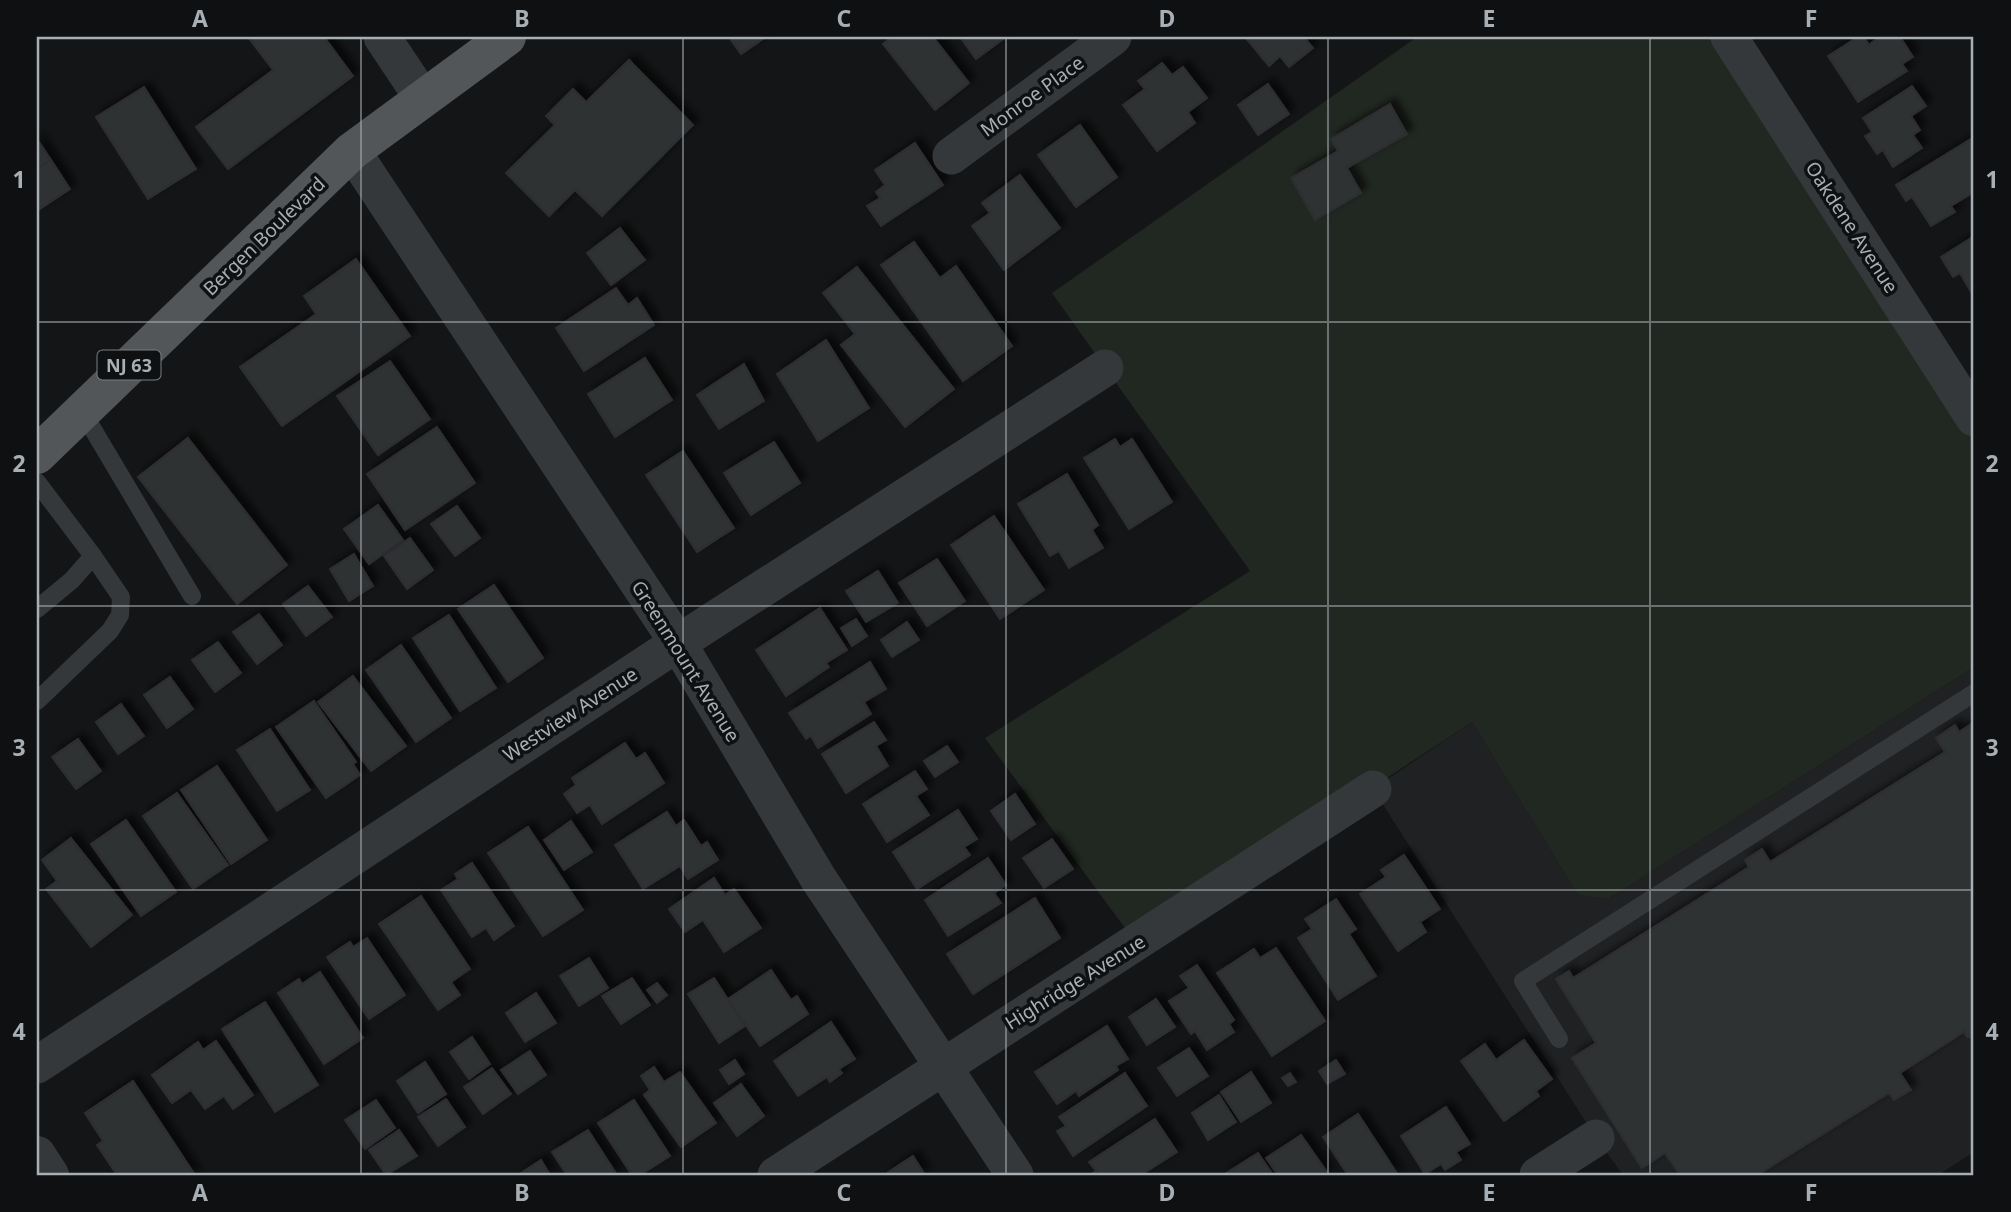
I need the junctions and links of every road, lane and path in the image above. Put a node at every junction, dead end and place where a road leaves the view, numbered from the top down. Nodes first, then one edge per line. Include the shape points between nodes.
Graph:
1 (382, 37) edge
2 (507, 37) edge
3 (1113, 37) edge
4 (1729, 37) edge
5 (422, 97) junction
6 (352, 151) junction
7 (951, 156) dead end
8 (1105, 368) dead end
9 (82, 411) junction
10 (1974, 418) edge
11 (37, 455) edge
12 (37, 482) edge
13 (93, 556) junction
14 (192, 596) dead end
15 (37, 609) edge
16 (678, 643) junction
17 (1974, 693) edge
18 (37, 701) edge
19 (1373, 789) dead end
20 (1559, 1039) dead end
21 (37, 1065) edge
22 (942, 1066) junction
23 (1596, 1138) dead end
24 (37, 1155) edge
25 (50, 1175) edge
26 (776, 1175) edge
27 (1015, 1175) edge
28 (1538, 1175) edge

1 - 5 street
2 - 5 main road, Bergen Boulevard / NJ 63
3 - 7 street, Monroe Place
4 - 10 street, Oakdene Avenue
5 - 6 main road, Bergen Boulevard / NJ 63
6 - 9 main road, Bergen Boulevard / NJ 63
6 - 16 street, Greenmount Avenue
8 - 16 street, Westview Avenue
9 - 11 main road, Bergen Boulevard / NJ 63
9 - 14 lane
12 - 13 lane
13 - 15 lane
13 - 18 lane via 121,597 120,615 110,631
16 - 21 street, Westview Avenue
16 - 22 street, Greenmount Avenue via 818,878
17 - 20 lane via 1523,981
19 - 22 street, Highridge Avenue
22 - 26 street, Highridge Avenue
22 - 27 street, Greenmount Avenue
23 - 28 street
24 - 25 street

